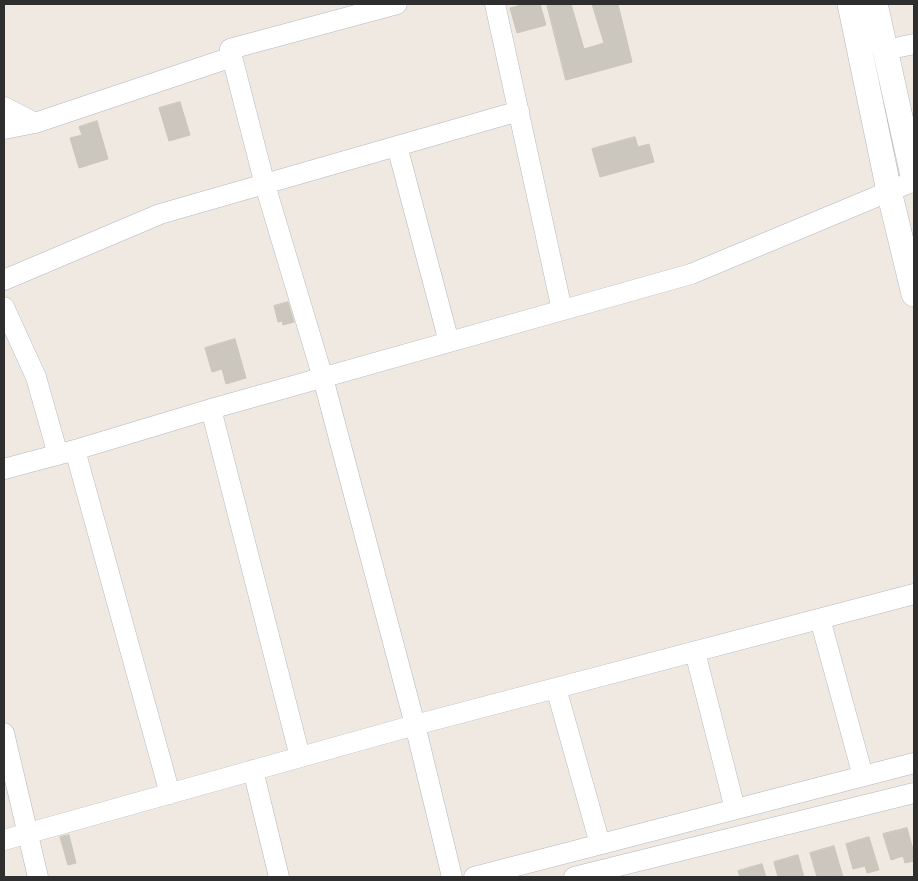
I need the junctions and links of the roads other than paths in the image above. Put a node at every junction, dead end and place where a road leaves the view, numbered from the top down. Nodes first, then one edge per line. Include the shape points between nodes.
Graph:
1 (398, 4) edge
2 (495, 4) edge
3 (850, 4) edge
4 (875, 4) edge
5 (914, 44) edge
6 (886, 50) junction
7 (232, 57) junction
8 (4, 107) edge
9 (519, 111) junction
10 (35, 123) junction
11 (4, 128) edge
12 (397, 146) junction
13 (914, 181) edge
14 (265, 185) junction
15 (889, 191) junction
16 (4, 280) edge
17 (914, 294) edge
18 (4, 307) edge
19 (562, 310) junction
20 (449, 342) junction
21 (323, 378) junction
22 (211, 409) junction
23 (67, 453) junction
24 (4, 469) edge
25 (914, 594) edge
26 (820, 619) junction
27 (694, 652) junction
28 (556, 688) junction
29 (415, 725) junction
30 (4, 733) edge
31 (300, 757) junction
32 (914, 763) edge
33 (253, 770) junction
34 (863, 776) junction
35 (914, 793) edge
36 (170, 794) junction
37 (735, 809) junction
38 (28, 833) junction
39 (4, 840) edge
40 (600, 844) junction
41 (610, 873) edge
42 (38, 877) edge
43 (280, 877) edge
44 (452, 877) edge
45 (474, 877) edge
46 (574, 877) edge

1 - 7 street via 230,48
2 - 9 street
3 - 15 street
4 - 6 street
5 - 6 street
6 - 13 street
7 - 10 street
7 - 14 street
8 - 10 street
9 - 12 street
9 - 19 street
10 - 11 street
12 - 14 street
12 - 20 street
13 - 15 street
14 - 16 street via 160,214
14 - 21 street
15 - 17 street
15 - 19 street via 691,274
18 - 23 street
19 - 20 street
20 - 21 street
21 - 22 street
21 - 29 street
22 - 23 street
22 - 31 street
23 - 24 street
23 - 36 street
25 - 26 street
26 - 27 street
26 - 34 street
27 - 28 street
27 - 37 street
28 - 29 street
28 - 40 street
29 - 31 street
29 - 44 street
30 - 38 street
31 - 33 street
32 - 34 street
33 - 36 street
33 - 43 street
34 - 37 street
35 - 41 street
36 - 38 street
37 - 40 street
38 - 39 street
38 - 42 street
40 - 45 street
41 - 46 street

